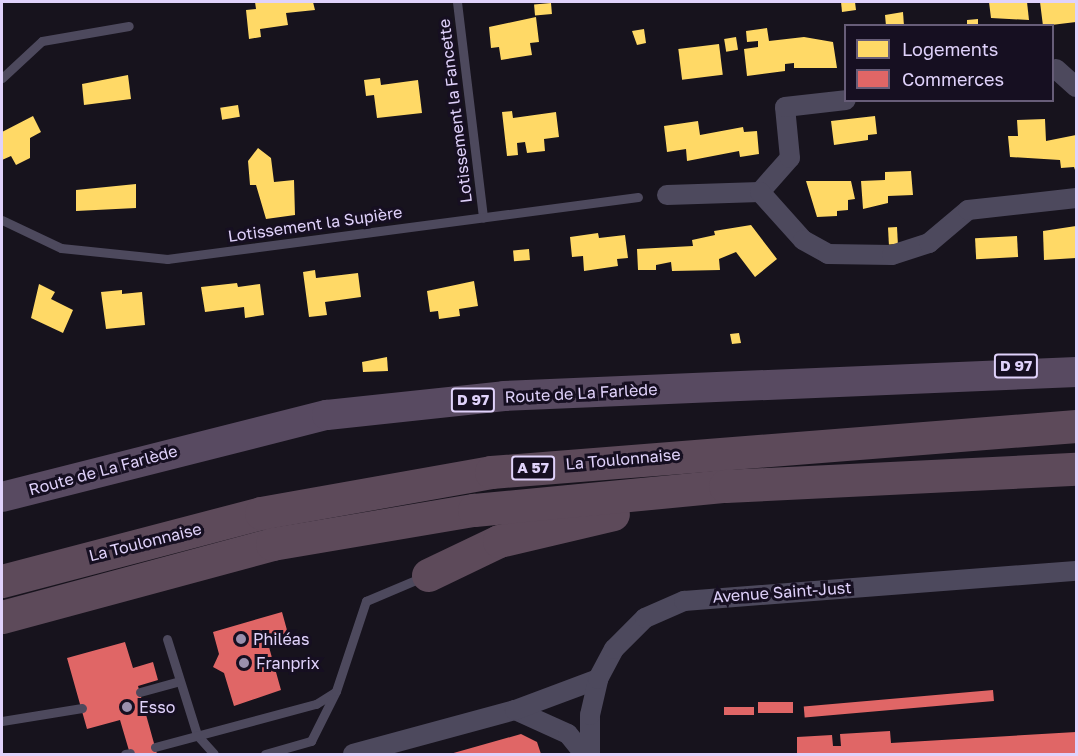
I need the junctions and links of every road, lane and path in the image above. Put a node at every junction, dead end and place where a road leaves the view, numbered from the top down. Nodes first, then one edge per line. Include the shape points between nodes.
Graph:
1 (457, 2) edge
2 (129, 26) dead end
3 (1056, 69) dead end
4 (2, 78) edge
5 (1077, 87) edge
6 (844, 100) edge
7 (760, 192) junction
8 (667, 195) dead end
9 (638, 197) dead end
10 (1077, 198) edge
11 (483, 217) junction
12 (2, 220) edge
13 (1077, 360) edge
14 (1077, 372) edge
15 (955, 373) junction
16 (1077, 426) edge
17 (1077, 468) edge
18 (978, 474) junction
19 (2, 497) edge
20 (1077, 571) edge
21 (428, 575) joint
22 (2, 581) edge
23 (2, 617) edge
24 (167, 639) dead end
25 (598, 679) junction
26 (180, 681) junction
27 (336, 691) junction
28 (140, 692) dead end
29 (82, 708) dead end
30 (515, 710) junction
31 (2, 721) edge
32 (197, 735) junction
33 (155, 747) dead end
34 (214, 754) edge
35 (265, 754) edge
36 (353, 754) edge
37 (584, 754) edge
38 (590, 754) edge

1 - 11 lane, Lotissement la Fancette
2 - 4 lane via 42,41
3 - 5 street
6 - 7 street via 785,107 790,158
7 - 8 street
7 - 10 street via 803,240 828,254 892,255 929,243 968,210
9 - 11 lane, Lotissement la Supière
11 - 12 lane, Lotissement la Supière via 167,259 61,248
13 - 15 main road, Route de La Farlède / D 97
14 - 15 main road, Route de La Farlède / D 97
15 - 19 main road, Route de La Farlède / D 97 via 504,396 327,415
16 - 22 highway, La Toulonnaise / A 57 via 491,472 261,513
17 - 18 highway, La Toulonnaise / A 57
18 - 21 highway via 555,524 499,541
18 - 23 highway, La Toulonnaise / A 57 via 577,498 389,522 272,544
20 - 25 street, Avenue Saint-Just via 684,601 645,618 614,649
21 - 27 lane via 366,601
24 - 26 lane
25 - 30 street
25 - 38 street, Avenue Saint-Just via 590,715
26 - 28 lane
26 - 32 lane
27 - 32 lane via 316,704
27 - 35 lane via 311,741
29 - 31 lane
30 - 36 street
30 - 37 street via 568,734
32 - 33 lane
32 - 34 lane

